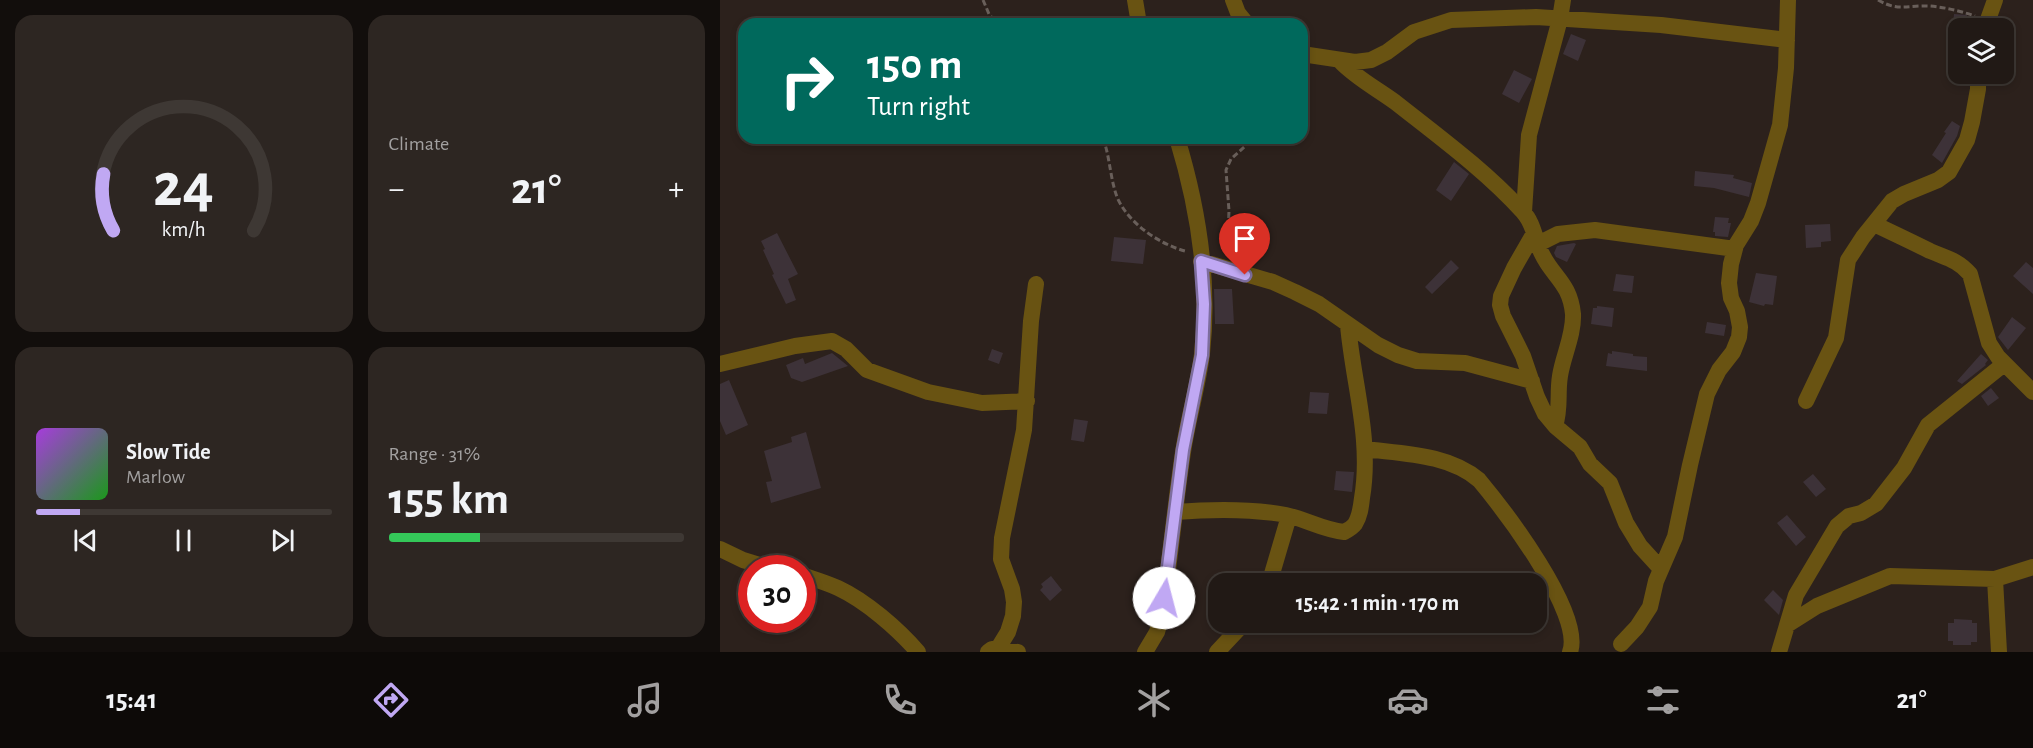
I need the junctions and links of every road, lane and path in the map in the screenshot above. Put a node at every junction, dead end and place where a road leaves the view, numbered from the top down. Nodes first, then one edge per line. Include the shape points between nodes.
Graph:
1 (983, 0) edge
2 (1135, 0) edge
3 (1233, 0) edge
4 (1563, 0) edge
5 (1788, 0) edge
6 (1878, 0) edge
7 (1995, 0) edge
8 (992, 18) edge
9 (1138, 18) edge
10 (1242, 18) edge
11 (1974, 18) edge
12 (1988, 18) edge
13 (1560, 19) junction
14 (1787, 40) junction
15 (1308, 54) edge
16 (1340, 61) junction
17 (1978, 84) edge
18 (1105, 144) edge
19 (1178, 144) edge
20 (1247, 144) edge
21 (1524, 212) junction
22 (1875, 224) junction
23 (1536, 238) junction
24 (1735, 249) junction
25 (1201, 258) junction
26 (1226, 269) junction
27 (1036, 284) dead end
28 (1348, 325) junction
29 (2004, 363) junction
30 (720, 364) edge
31 (1532, 381) junction
32 (2033, 392) edge
33 (1027, 400) junction
34 (1806, 401) dead end
35 (1556, 426) junction
36 (1365, 448) junction
37 (1175, 512) junction
38 (1289, 516) junction
39 (720, 549) edge
40 (738, 558) edge
41 (2033, 567) edge
42 (1661, 569) junction
43 (1272, 573) edge
44 (1995, 579) junction
45 (816, 580) edge
46 (1787, 625) junction
47 (1235, 633) edge
48 (1621, 644) dead end
49 (992, 651) edge
50 (918, 652) edge
51 (1018, 652) edge
52 (1145, 652) edge
53 (1217, 652) edge
54 (1570, 652) edge
55 (1779, 652) edge
56 (1999, 652) edge

1 - 8 path
2 - 9 street
3 - 10 street
4 - 13 street
5 - 14 street
6 - 11 path via 1893,7 1958,10
7 - 12 street
13 - 14 street via 1661,25
13 - 16 street via 1451,20 1414,32 1371,60
13 - 21 street via 1529,135
14 - 24 street via 1784,96 1773,152 1751,221
15 - 16 street
16 - 21 street via 1459,153
17 - 22 street via 1967,140 1949,172 1892,201
18 - 25 path via 1118,197 1126,210 1156,238
19 - 25 street
20 - 26 path via 1231,159 1226,170
21 - 23 street
22 - 29 street via 1965,268 1989,343
22 - 34 street via 1848,260 1836,338
23 - 24 street via 1595,230
23 - 31 street via 1508,280 1500,305
23 - 35 street via 1542,255 1566,288 1573,317 1560,373
24 - 42 street via 1729,283 1739,337 1707,394 1675,537
25 - 26 street
25 - 37 street via 1202,355
26 - 28 street via 1295,292
27 - 33 street
28 - 31 street via 1378,345 1417,361 1465,363
28 - 36 street
29 - 32 street
29 - 46 street via 1928,425 1904,468 1876,504 1837,526 1803,581
30 - 33 street via 832,341 867,370 928,392 982,403
31 - 35 street via 1541,407
33 - 49 street via 1020,460 1002,538 1001,560 1012,589 1013,616 1008,632
35 - 42 street via 1610,483 1626,523
36 - 38 street via 1359,516 1351,528 1339,532
36 - 54 street via 1450,463 1479,480 1557,593 1567,618
37 - 38 street via 1251,510
37 - 52 street via 1162,614
38 - 43 street
39 - 40 street
41 - 44 street
42 - 48 street via 1646,614
44 - 46 street via 1890,576 1817,606
44 - 56 street
45 - 50 street via 839,588 869,608
46 - 55 street
47 - 53 street
49 - 51 street

